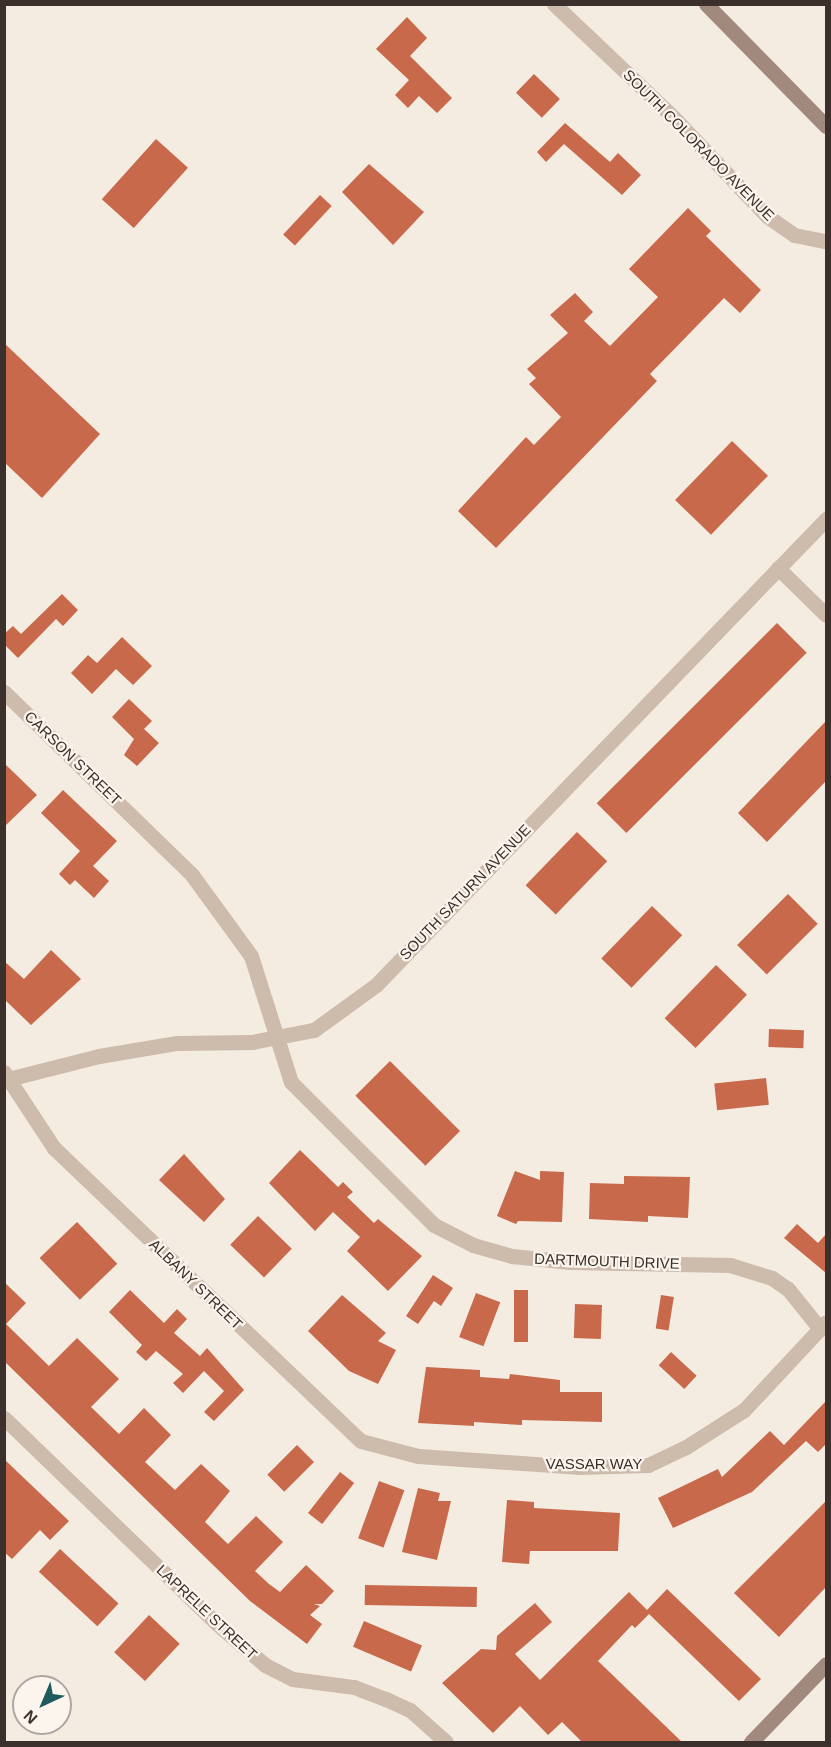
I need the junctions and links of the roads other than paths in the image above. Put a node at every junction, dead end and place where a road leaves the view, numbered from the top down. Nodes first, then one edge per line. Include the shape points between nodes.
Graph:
1 (555, 4) edge
2 (706, 4) edge
3 (826, 126) edge
4 (826, 241) edge
5 (826, 519) edge
6 (778, 568) junction
7 (826, 615) edge
8 (4, 692) edge
9 (275, 1037) junction
10 (6, 1077) edge
11 (291, 1082) joint
12 (823, 1326) edge
13 (4, 1418) edge
14 (418, 1456) joint
15 (826, 1664) edge
16 (446, 1743) edge
17 (751, 1743) edge

1 - 4 street, SOUTH COLORADO AVENUE via 673,117 767,216 794,235
2 - 3 main road
5 - 6 street, SOUTH SATURN AVENUE
6 - 7 street
6 - 9 street, SOUTH SATURN AVENUE via 376,985 314,1030
8 - 9 street, CARSON STREET via 192,875 251,956
9 - 10 street, SOUTH SATURN AVENUE via 252,1042 177,1043
9 - 11 street, CARSON STREET
10 - 14 street, ALBANY STREET via 54,1148 361,1441
11 - 12 street, DARTMOUTH DRIVE via 434,1225 473,1245 512,1256 570,1262 730,1265 772,1278
12 - 14 street, VASSAR WAY via 744,1410 686,1447 648,1465 578,1467
13 - 16 street, LAPRELE STREET via 215,1622 265,1665 293,1679 354,1687 386,1699 410,1710
15 - 17 main road

